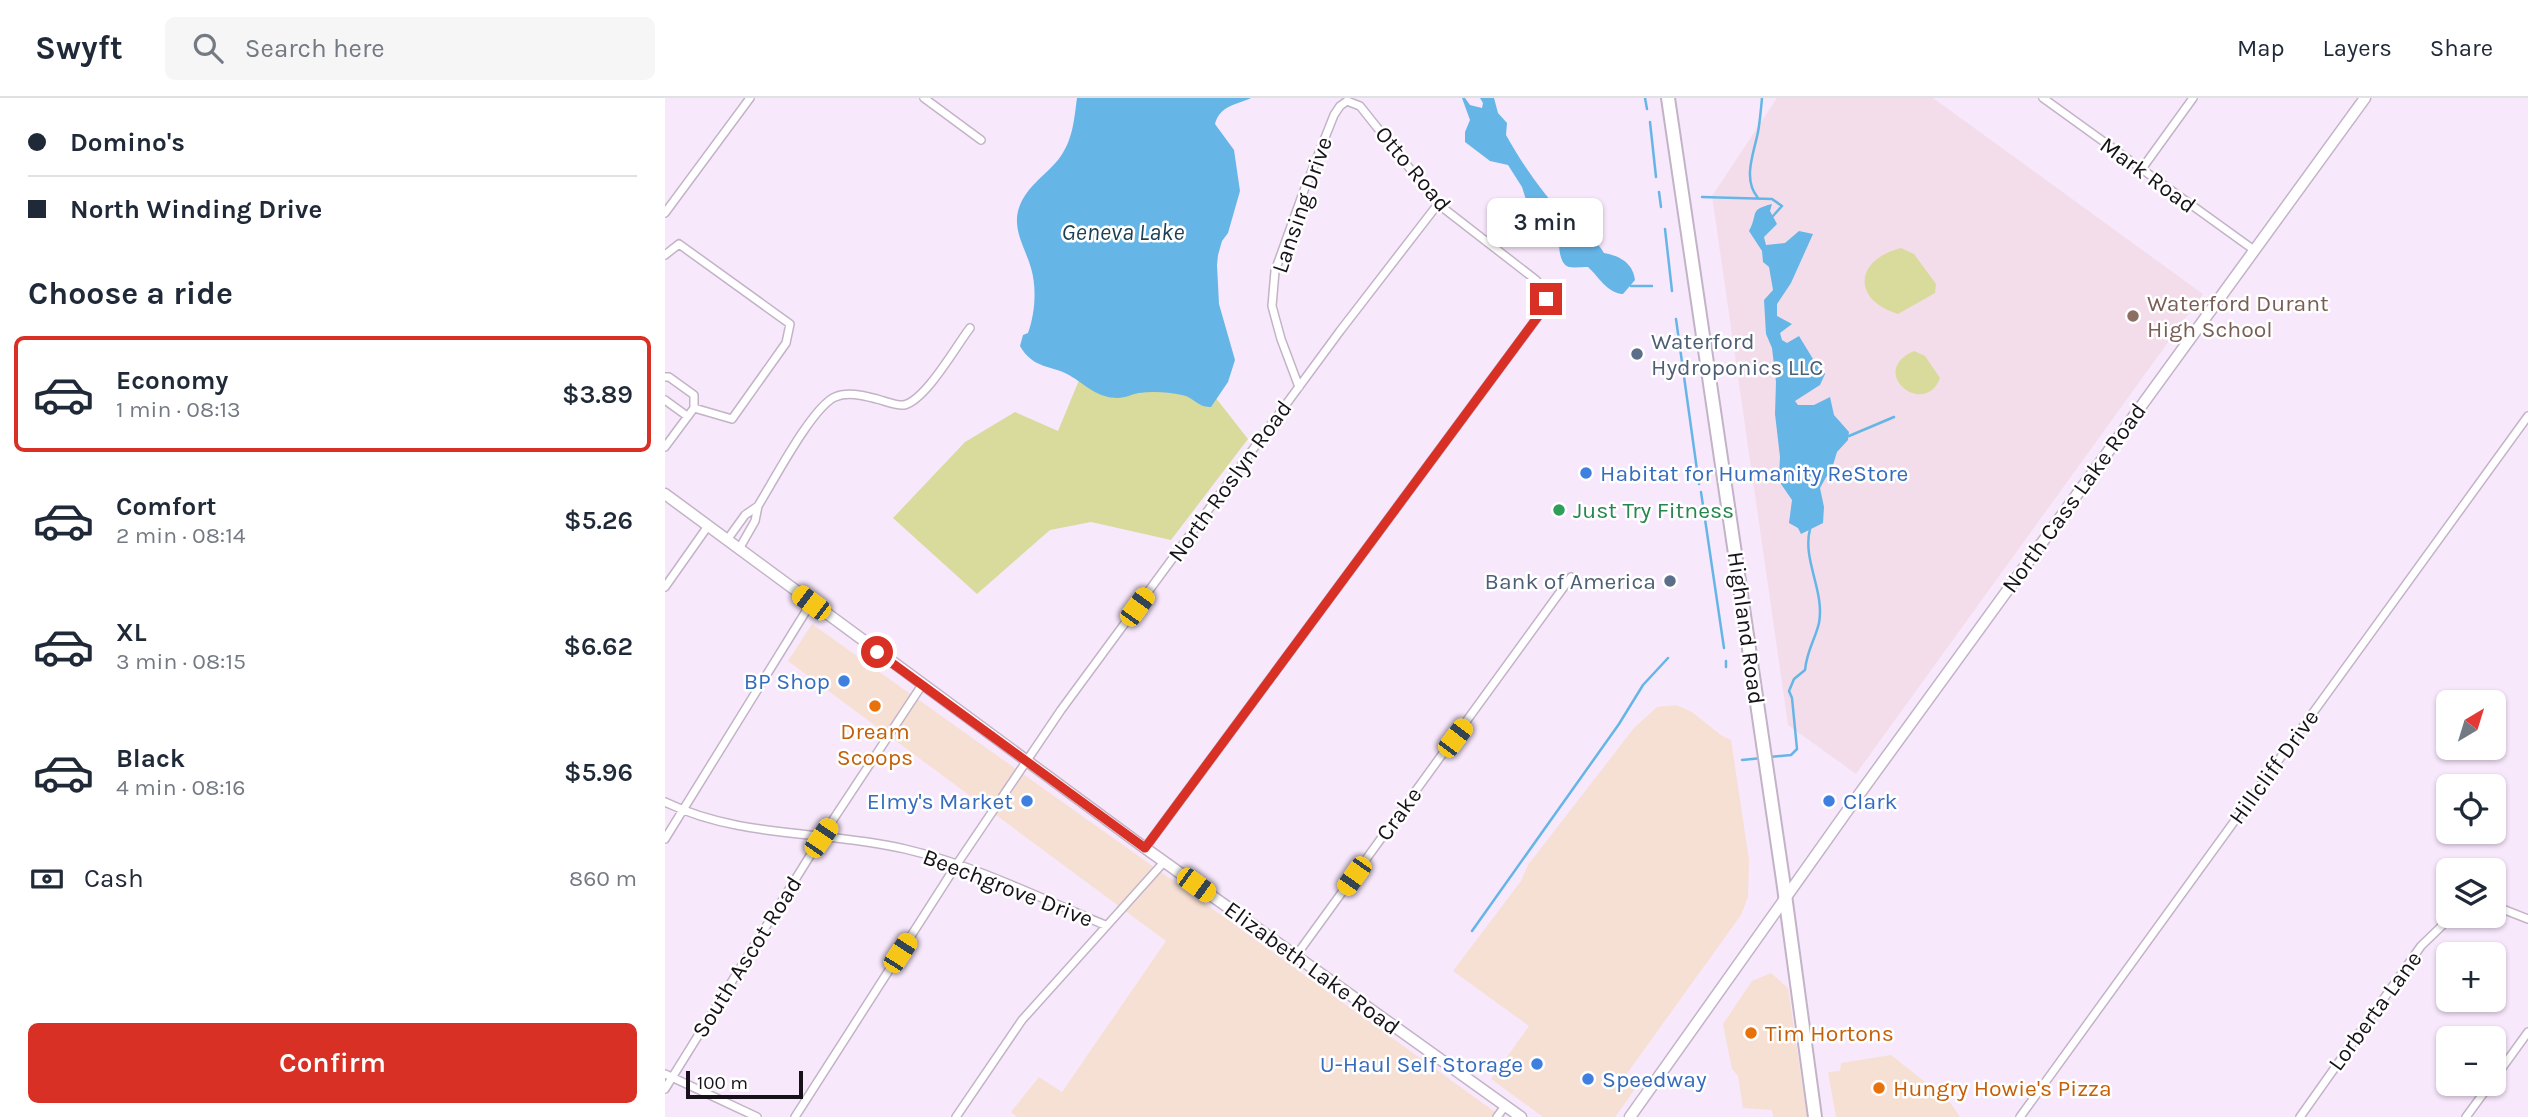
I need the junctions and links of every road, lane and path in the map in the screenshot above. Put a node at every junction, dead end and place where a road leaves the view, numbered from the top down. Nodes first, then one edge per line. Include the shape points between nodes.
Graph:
1 (750, 98) edge
2 (924, 98) edge
3 (1668, 98) edge
4 (2043, 98) edge
5 (2193, 98) edge
6 (2365, 98) edge
7 (1340, 106) joint
8 (981, 140) dead end
9 (2141, 170) junction
10 (1438, 204) junction
11 (665, 214) edge
12 (2254, 250) junction
13 (665, 255) edge
14 (970, 328) dead end
15 (665, 377) edge
16 (1299, 387) junction
17 (665, 400) edge
18 (694, 408) junction
19 (687, 416) junction
20 (2528, 416) edge
21 (665, 447) edge
22 (665, 494) edge
23 (758, 506) junction
24 (708, 526) junction
25 (727, 540) junction
26 (739, 549) junction
27 (1571, 577) dead end
28 (665, 587) edge
29 (811, 603) junction
30 (922, 685) junction
31 (1026, 761) junction
32 (665, 802) edge
33 (683, 810) junction
34 (821, 838) junction
35 (665, 839) edge
36 (1145, 848) junction
37 (1164, 862) junction
38 (957, 864) junction
39 (1785, 900) junction
40 (2506, 910) edge
41 (2528, 919) edge
42 (1105, 925) junction
43 (2440, 928) edge
44 (1295, 957) junction
45 (2528, 1032) edge
46 (2506, 1062) edge
47 (669, 1076) edge
48 (665, 1089) edge
49 (2481, 1096) edge
50 (1505, 1105) junction
51 (757, 1117) edge
52 (795, 1117) edge
53 (955, 1117) edge
54 (1497, 1117) edge
55 (1521, 1117) edge
56 (1630, 1117) edge
57 (1815, 1117) edge
58 (2020, 1117) edge
59 (2300, 1117) edge
60 (2466, 1117) edge

1 - 11 street
2 - 8 street
3 - 39 highway, Highland Road
4 - 9 street, Mark Road
5 - 9 street
6 - 12 street, North Cass Lake Road
7 - 10 street, Otto Road via 1347,101 1360,106
7 - 16 street, Lansing Drive via 1275,271 1272,306
9 - 12 street, Mark Road
10 - 16 street, North Roslyn Road
10 - 36 street, Otto Road via 1536,280 1546,299 1542,311
12 - 39 street, North Cass Lake Road
13 - 18 street via 679,244 790,324 786,343 732,419
14 - 23 street via 916,399 903,405 859,394 837,396 827,403
15 - 18 street via 694,395
16 - 31 street, North Roslyn Road
17 - 19 street
18 - 19 street
19 - 21 street
20 - 58 street, Hillcliff Drive
22 - 24 street, Elizabeth Lake Road
23 - 25 street via 745,515
23 - 26 street
24 - 25 street, Elizabeth Lake Road
24 - 28 street
25 - 26 street, Elizabeth Lake Road
26 - 29 street, Elizabeth Lake Road
27 - 44 street, Crake
29 - 30 street, Elizabeth Lake Road
29 - 33 street
30 - 31 street, Elizabeth Lake Road
30 - 34 street, South Ascot Road
31 - 36 street, Elizabeth Lake Road
31 - 38 street, North Roslyn Road
32 - 33 street, Beechgrove Drive
33 - 34 street, Beechgrove Drive via 752,830
33 - 35 street
34 - 38 street, Beechgrove Drive via 905,849
34 - 47 street, South Ascot Road
36 - 37 street, Elizabeth Lake Road
37 - 42 street
37 - 44 street, Elizabeth Lake Road
38 - 42 street, Beechgrove Drive
38 - 52 street, North Roslyn Road
39 - 56 street, North Cass Lake Road
39 - 57 highway, Highland Road
40 - 41 street
42 - 53 street via 1022,1020
43 - 59 street, Lorberta Lane via 2421,946
44 - 50 street, Elizabeth Lake Road
45 - 46 street
47 - 48 street, South Ascot Road
47 - 51 street
49 - 60 street
50 - 54 street
50 - 55 street, Elizabeth Lake Road

